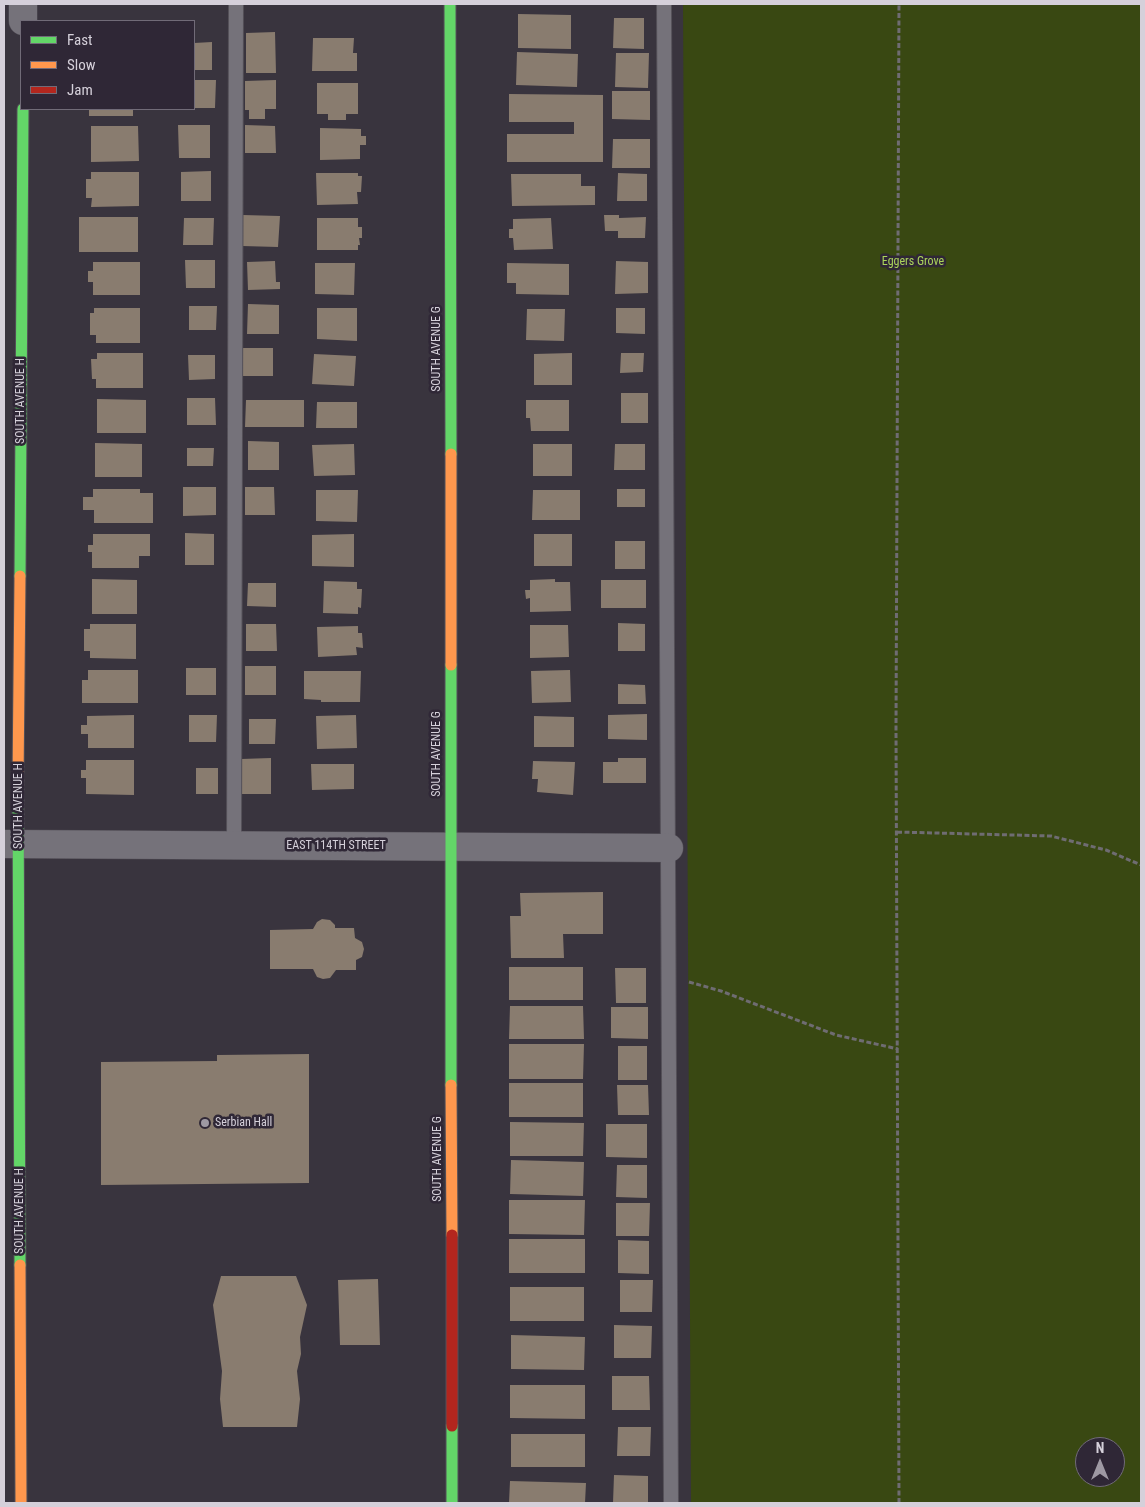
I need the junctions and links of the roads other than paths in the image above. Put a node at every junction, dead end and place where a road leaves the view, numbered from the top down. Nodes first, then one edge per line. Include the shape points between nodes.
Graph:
1 (23, 4) edge
2 (236, 4) edge
3 (450, 4) edge
4 (664, 4) edge
5 (23, 20) edge
6 (23, 110) edge
7 (11, 844) edge
8 (234, 846) junction
9 (451, 847) junction
10 (669, 848) junction
11 (4, 1458) edge
12 (21, 1458) junction
13 (21, 1503) edge
14 (452, 1503) edge
15 (671, 1503) edge

1 - 5 street
2 - 8 lane
3 - 9 street, SOUTH AVENUE G
4 - 10 lane
6 - 7 street, SOUTH AVENUE H
7 - 8 street, EAST 114TH STREET
7 - 12 street, SOUTH AVENUE H
8 - 9 street, EAST 114TH STREET
9 - 10 street, EAST 114TH STREET
9 - 14 street, SOUTH AVENUE G
10 - 15 lane
11 - 12 lane
12 - 13 street, SOUTH AVENUE H

